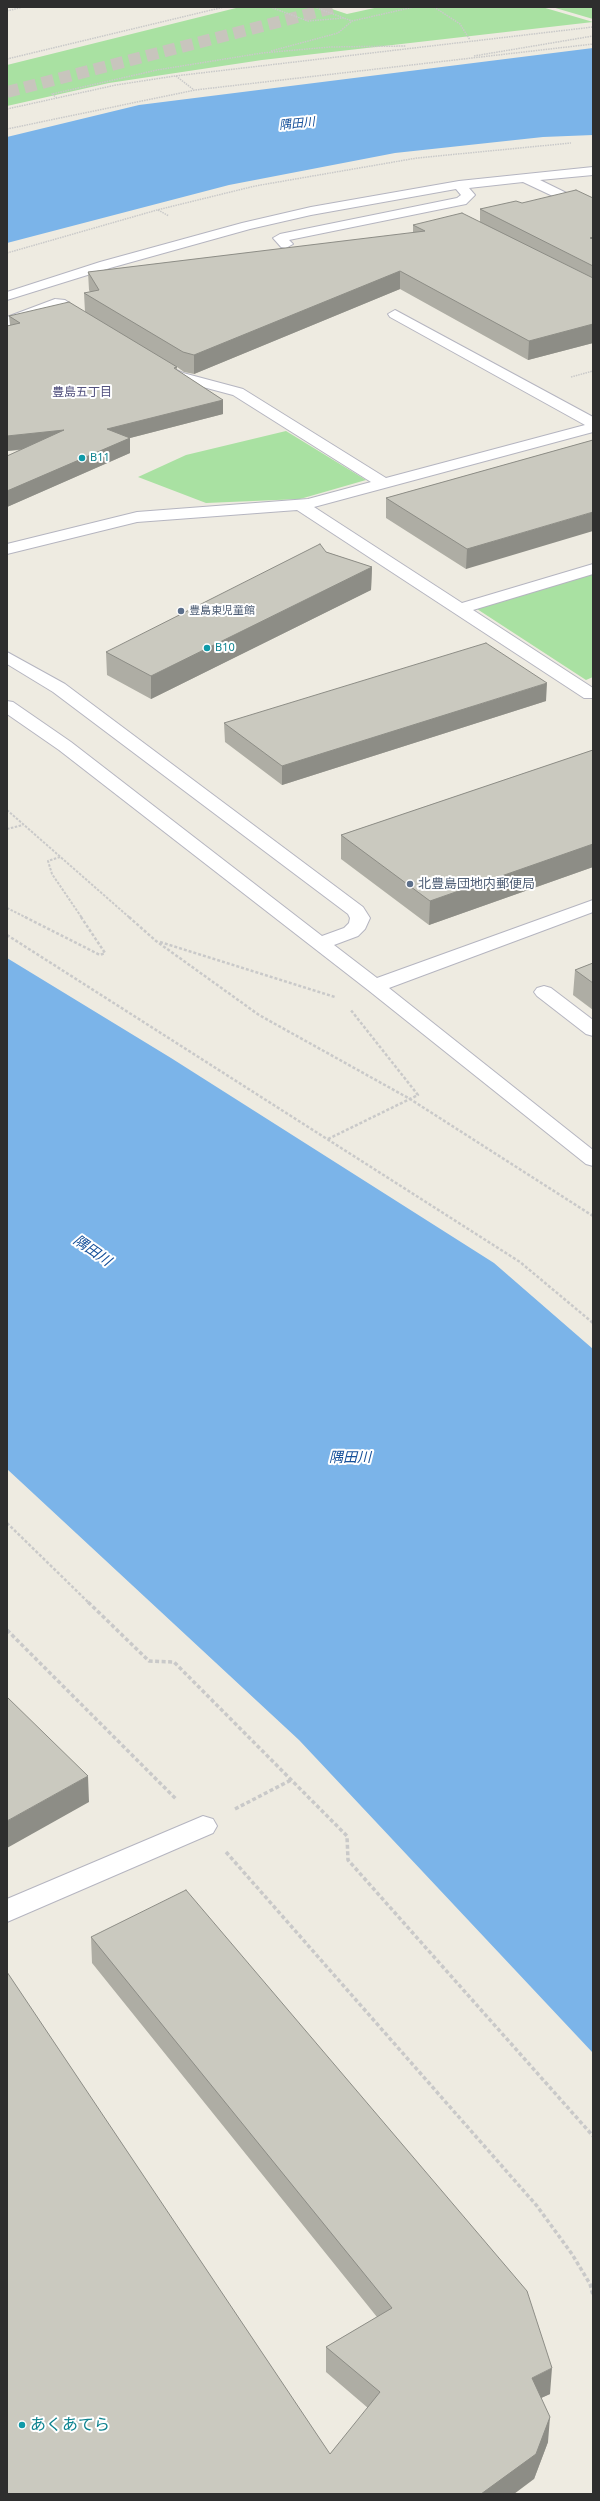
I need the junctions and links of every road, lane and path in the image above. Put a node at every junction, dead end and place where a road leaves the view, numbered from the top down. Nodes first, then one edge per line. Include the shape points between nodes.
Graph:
1 (23, 7) edge
2 (224, 7) edge
3 (270, 7) edge
4 (314, 7) edge
5 (414, 7) edge
6 (434, 7) edge
7 (7, 11) edge
8 (344, 18) junction
9 (352, 21) junction
10 (593, 27) edge
11 (593, 36) edge
12 (470, 40) junction
13 (593, 44) edge
14 (422, 46) junction
15 (262, 53) junction
16 (7, 59) edge
17 (446, 60) junction
18 (175, 76) junction
19 (195, 90) junction
20 (58, 98) junction
21 (7, 109) edge
22 (7, 129) edge
23 (593, 171) edge
24 (523, 177) junction
25 (459, 185) junction
26 (593, 211) edge
27 (398, 213) junction
28 (417, 223) edge
29 (286, 244) dead end
30 (7, 296) edge
31 (395, 314) dead end
32 (7, 322) edge
33 (100, 328) edge
34 (154, 362) edge
35 (593, 424) edge
36 (593, 427) edge
37 (384, 484) junction
38 (300, 505) junction
39 (7, 549) edge
40 (593, 569) edge
41 (460, 609) junction
42 (7, 657) edge
43 (590, 694) dead end
44 (7, 706) edge
45 (7, 810) edge
46 (24, 825) junction
47 (7, 829) edge
48 (60, 857) junction
49 (593, 906) edge
50 (7, 908) edge
51 (7, 935) edge
52 (156, 941) junction
53 (320, 943) junction
54 (375, 986) junction
55 (544, 992) dead end
56 (342, 999) junction
57 (593, 1030) edge
58 (410, 1099) junction
59 (328, 1139) junction
60 (593, 1160) edge
61 (593, 1216) edge
62 (593, 1323) edge
63 (7, 1523) edge
64 (7, 1630) edge
65 (291, 1780) junction
66 (203, 1826) junction
67 (7, 1911) edge
68 (593, 2136) edge
69 (593, 2295) edge

1 - 7 path
2 - 16 path
3 - 8 path via 308,21
4 - 8 path
5 - 9 path
6 - 12 path via 460,24
8 - 9 path
9 - 15 path via 338,33 324,38
10 - 12 path
11 - 17 path
12 - 14 path
13 - 17 path
14 - 15 path via 330,47
14 - 18 path
15 - 20 path via 116,78 52,94
17 - 19 path
18 - 19 path
18 - 20 path
19 - 22 path
20 - 21 path
23 - 24 street
24 - 25 street
24 - 26 street
25 - 27 street via 469,195 466,199
25 - 30 street via 352,203 246,226 105,265
27 - 28 street
27 - 29 street via 280,238
31 - 35 street
32 - 33 street via 60,303
34 - 37 street via 178,376 238,392
36 - 37 street
37 - 38 street
38 - 39 street via 137,517
38 - 41 street
40 - 41 street
41 - 43 street
42 - 53 street via 59,688 356,911 360,918 354,929
44 - 53 street via 65,746
45 - 46 path
46 - 47 path
46 - 48 path
48 - 50 path via 48,861 52,874 105,953 100,955
48 - 52 path
49 - 54 street
51 - 59 path
52 - 56 path
52 - 58 path via 260,1015
53 - 54 street
54 - 56 path
54 - 60 street
55 - 57 street
56 - 58 path via 418,1095
58 - 59 path
58 - 61 path
59 - 62 path via 520,1262
63 - 65 path via 149,1661 174,1662
64 - 66 path
65 - 66 path
65 - 68 path via 346,1836 348,1860
66 - 67 street
66 - 69 path via 537,2206 572,2254 590,2284

